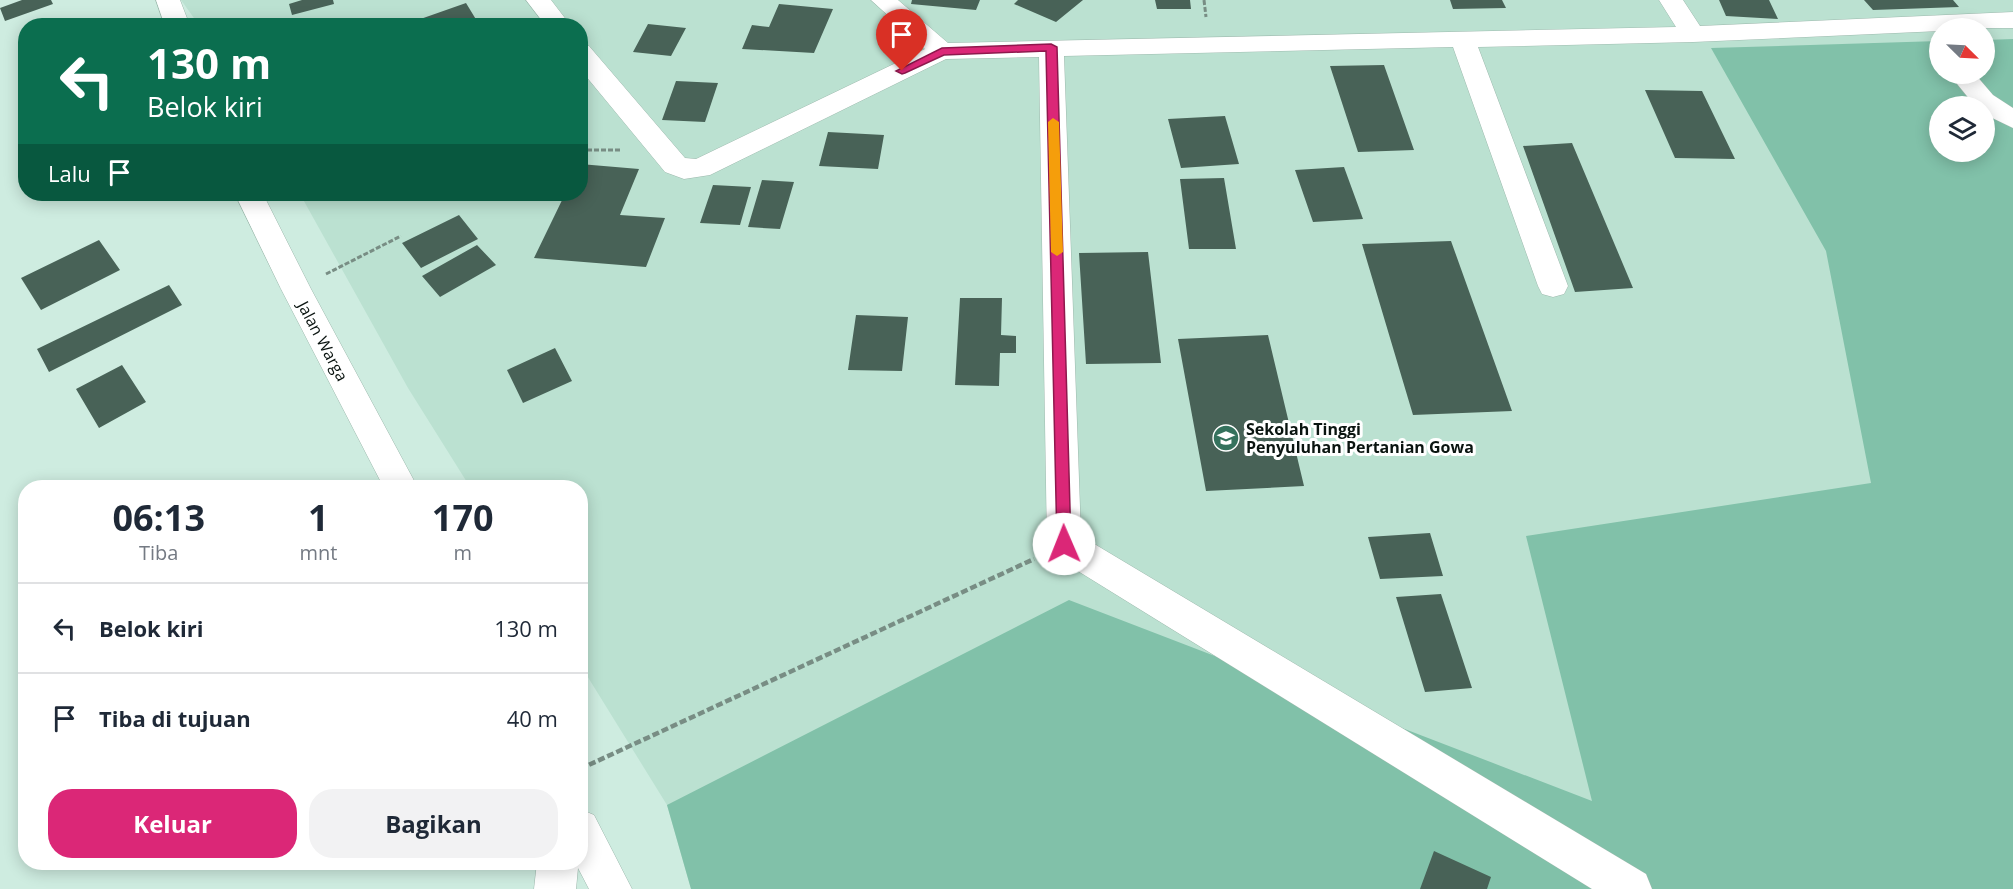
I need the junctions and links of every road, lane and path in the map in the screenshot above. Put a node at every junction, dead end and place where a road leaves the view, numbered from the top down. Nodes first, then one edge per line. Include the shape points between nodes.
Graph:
1 (168, 0) edge
2 (538, 0) edge
3 (883, 0) edge
4 (1671, 0) edge
5 (175, 18) edge
6 (553, 18) edge
7 (2013, 20) edge
8 (1995, 22) edge
9 (1929, 29) edge
10 (1693, 34) junction
11 (1462, 38) junction
12 (1051, 47) junction
13 (942, 51) junction
14 (588, 62) edge
15 (1970, 84) edge
16 (2013, 119) edge
17 (252, 201) edge
18 (401, 236) dead end
19 (1553, 286) dead end
20 (296, 289) junction
21 (397, 480) edge
22 (1064, 544) junction
23 (588, 765) edge
24 (588, 844) edge
25 (557, 870) edge
26 (555, 889) edge
27 (611, 889) edge
28 (1631, 889) edge

1 - 5 street
2 - 6 street
3 - 13 street
4 - 10 street
7 - 8 street
9 - 10 street
10 - 11 street
11 - 12 street
11 - 19 street
12 - 13 street
12 - 22 street
13 - 14 street via 691,170 675,165
15 - 16 street via 1985,103
17 - 20 street, Jalan Warga
18 - 20 path
20 - 21 street, Jalan Warga
22 - 23 path
22 - 28 street
24 - 27 street
25 - 26 street

